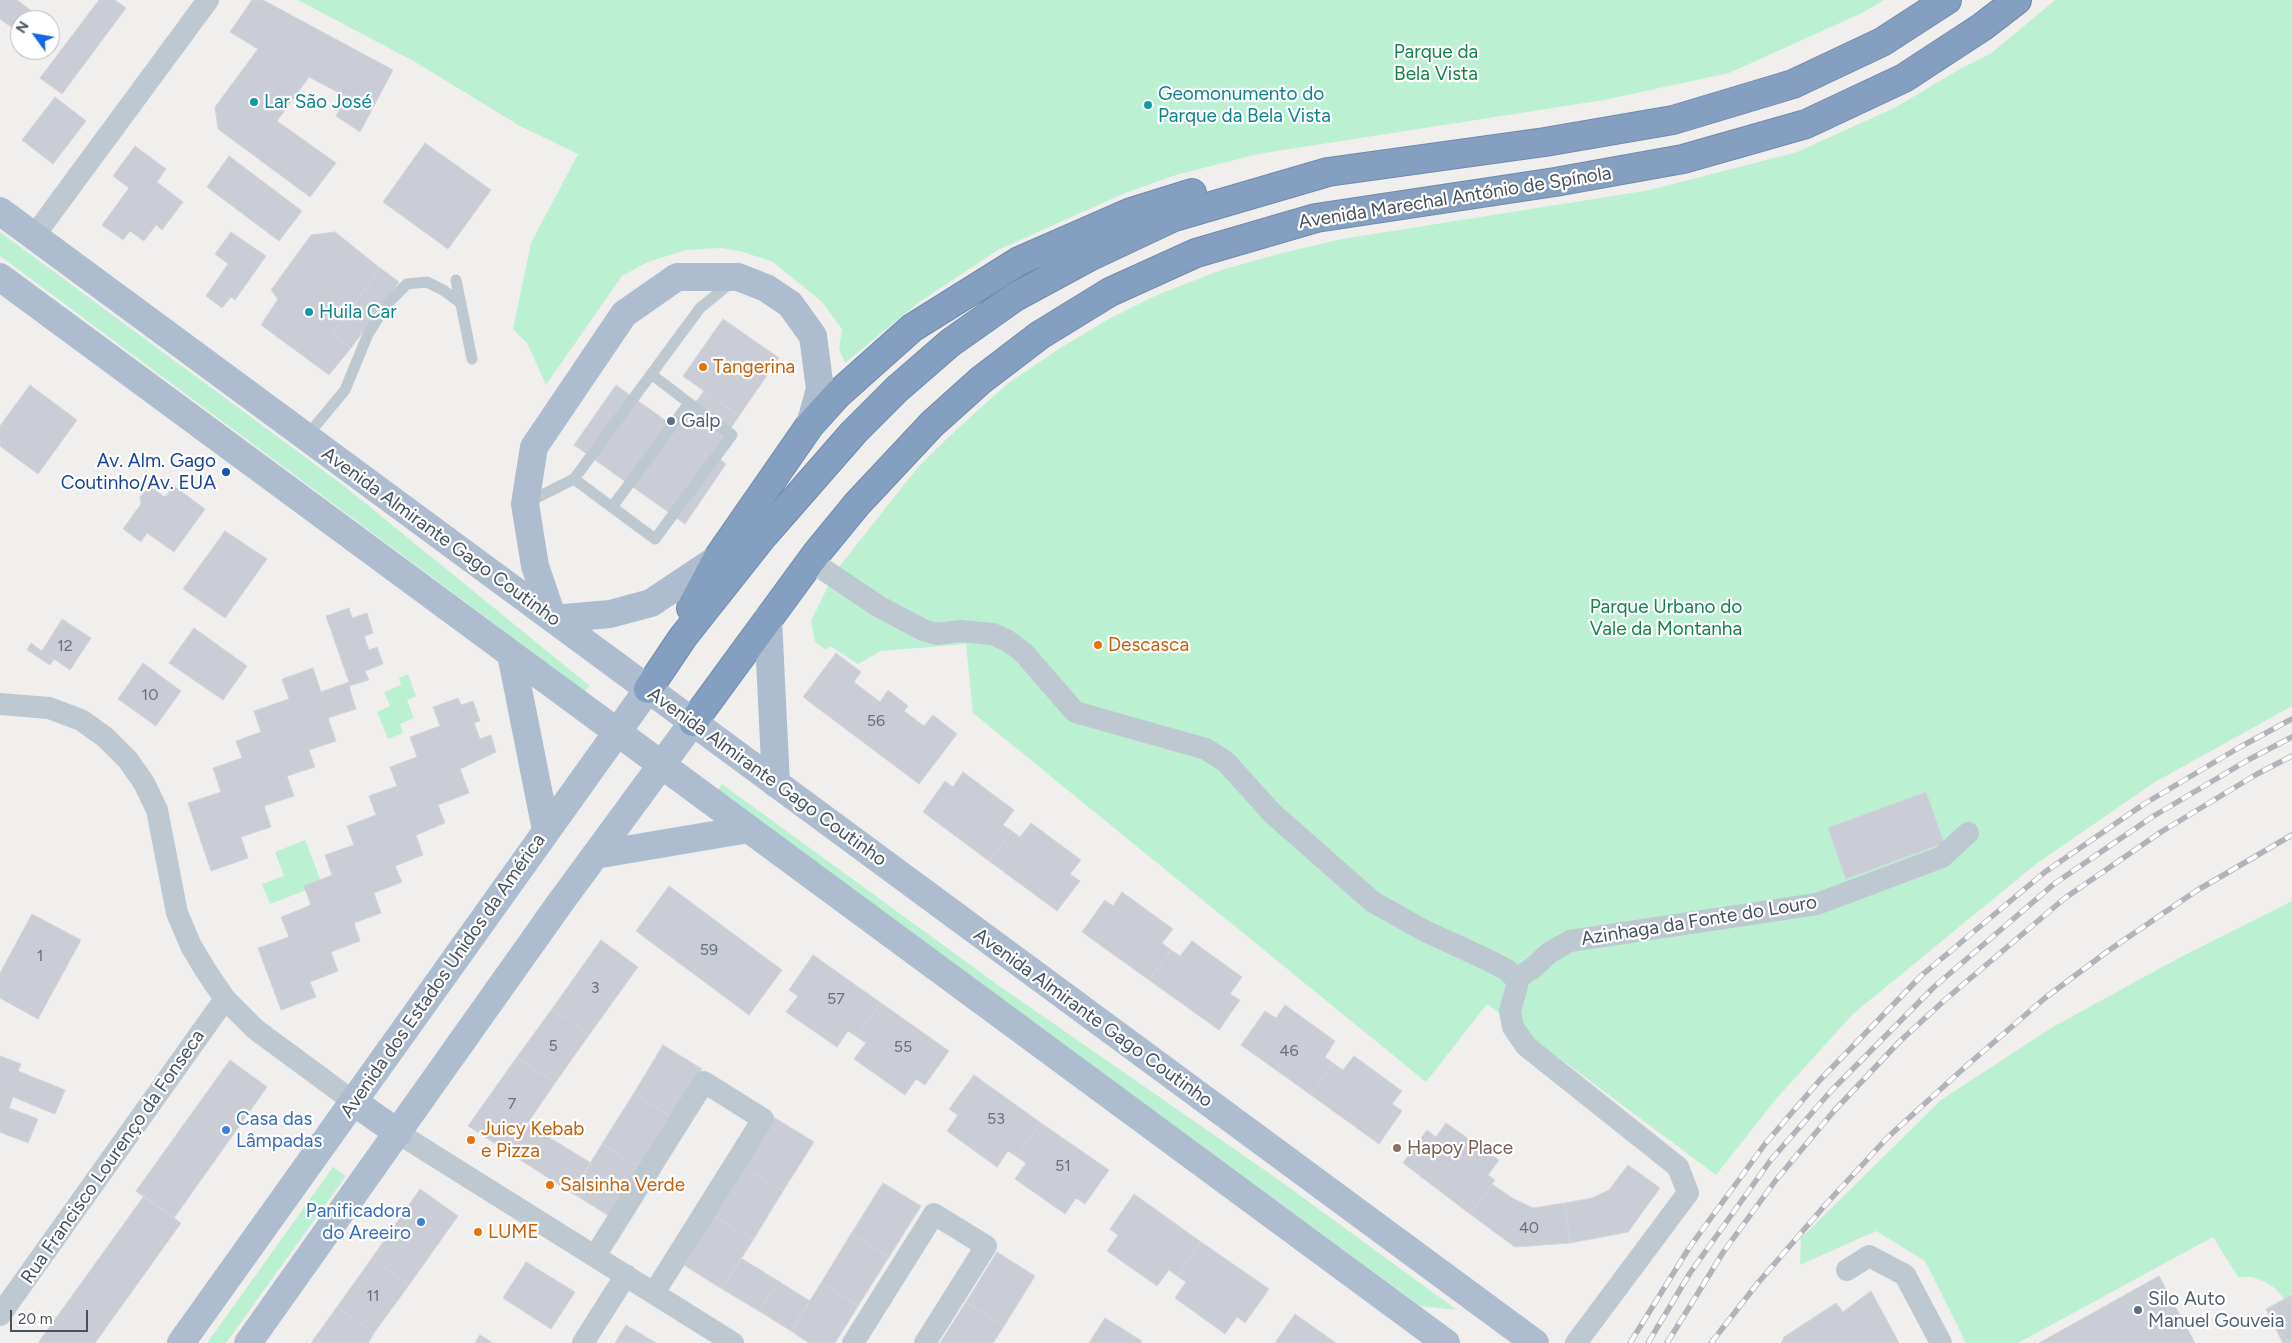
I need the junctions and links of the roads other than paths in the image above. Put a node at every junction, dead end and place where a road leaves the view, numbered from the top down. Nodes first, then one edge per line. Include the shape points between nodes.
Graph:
1 (208, 0) edge
2 (1947, 0) edge
3 (2016, 0) edge
4 (1328, 172) junction
5 (0, 212) edge
6 (34, 236) junction
7 (0, 277) edge
8 (738, 277) junction
9 (456, 280) dead end
10 (461, 303) junction
11 (472, 360) dead end
12 (651, 374) junction
13 (689, 403) junction
14 (810, 426) junction
15 (306, 437) junction
16 (574, 479) junction
17 (525, 504) junction
18 (612, 507) junction
19 (717, 559) junction
20 (811, 561) junction
21 (553, 619) junction
22 (768, 619) junction
23 (683, 637) junction
24 (511, 654) junction
25 (648, 689) junction
26 (0, 704) edge
27 (692, 722) junction
28 (617, 732) junction
29 (662, 765) junction
30 (776, 784) junction
31 (749, 829) junction
32 (546, 830) junction
33 (1968, 833) dead end
34 (595, 855) junction
35 (1516, 979) junction
36 (225, 999) junction
37 (354, 1102) junction
38 (398, 1133) junction
39 (596, 1256) junction
40 (1847, 1270) dead end
41 (626, 1275) junction
42 (654, 1293) junction
43 (0, 1315) edge
44 (1423, 1333) edge
45 (181, 1343) edge
46 (248, 1343) edge
47 (583, 1343) edge
48 (733, 1343) edge
49 (853, 1343) edge
50 (925, 1343) edge
51 (1446, 1343) edge
52 (1535, 1343) edge
53 (1576, 1343) edge
54 (1941, 1343) edge

1 - 6 street
2 - 4 highway via 1882,42 1793,84 1673,120 1545,142
3 - 20 highway, Avenida Marechal António de Spínola via 1904,78 1806,124 1683,159 1316,218 1196,253 1110,292 1040,335 946,412 857,504
4 - 14 highway via 1273,173 1225,183 1131,212 1019,260 912,328 838,394
4 - 23 highway via 1174,217 1015,297 950,343 897,389 848,439 775,521
5 - 6 main road, Avenida Almirante Gago Coutinho
6 - 15 main road, Avenida Almirante Gago Coutinho
7 - 24 main road
8 - 12 lane via 700,308
8 - 14 main road via 766,288 790,304 813,336 820,389
8 - 17 main road via 677,277 624,314 534,447
9 - 10 lane
10 - 11 lane
10 - 15 lane via 427,282 407,284 388,304 368,334 345,390
12 - 13 lane
12 - 16 lane
13 - 18 lane
13 - 18 lane via 732,435 655,539
14 - 19 highway
15 - 21 main road, Avenida Almirante Gago Coutinho
16 - 17 lane
16 - 18 lane
17 - 21 main road via 535,566
19 - 21 main road via 651,603 610,614
19 - 23 highway via 696,596
20 - 22 highway, Avenida Marechal António de Spínola
20 - 35 street via 878,606 923,630 936,634 960,631 993,634 1008,641 1023,652 1074,712 1206,749 1226,762 1272,813 1373,902 1424,931 1507,970
21 - 25 main road, Avenida Almirante Gago Coutinho
22 - 27 highway, Avenida Marechal António de Spínola
22 - 30 main road
23 - 25 highway
24 - 28 main road
24 - 32 main road
25 - 27 main road, Avenida Almirante Gago Coutinho
25 - 28 main road, Avenida dos Estados Unidos da América
26 - 36 street via 49,708 81,720 105,737 128,760 157,810 177,913 191,946
27 - 29 main road
27 - 30 main road, Avenida Almirante Gago Coutinho
28 - 29 main road
28 - 32 main road, Avenida dos Estados Unidos da América
29 - 31 main road
29 - 34 main road
30 - 52 main road, Avenida Almirante Gago Coutinho
31 - 34 main road
31 - 44 main road
32 - 37 main road, Avenida dos Estados Unidos da América
33 - 35 street, Azinhaga da Fonte do Louro via 1942,858 1817,904 1570,941
34 - 38 main road
35 - 53 street via 1510,1012 1513,1027 1526,1046 1678,1167 1688,1194
36 - 37 street via 255,1029
36 - 43 street, Rua Francisco Lourenço da Fonseca
37 - 38 main road
37 - 45 main road, Avenida dos Estados Unidos da América
38 - 39 street
38 - 46 main road
39 - 41 street
39 - 42 street via 704,1082 763,1119
40 - 54 street via 1869,1256 1905,1275
41 - 42 street
41 - 47 street
42 - 48 street
44 - 51 main road
49 - 50 street via 934,1214 986,1246

